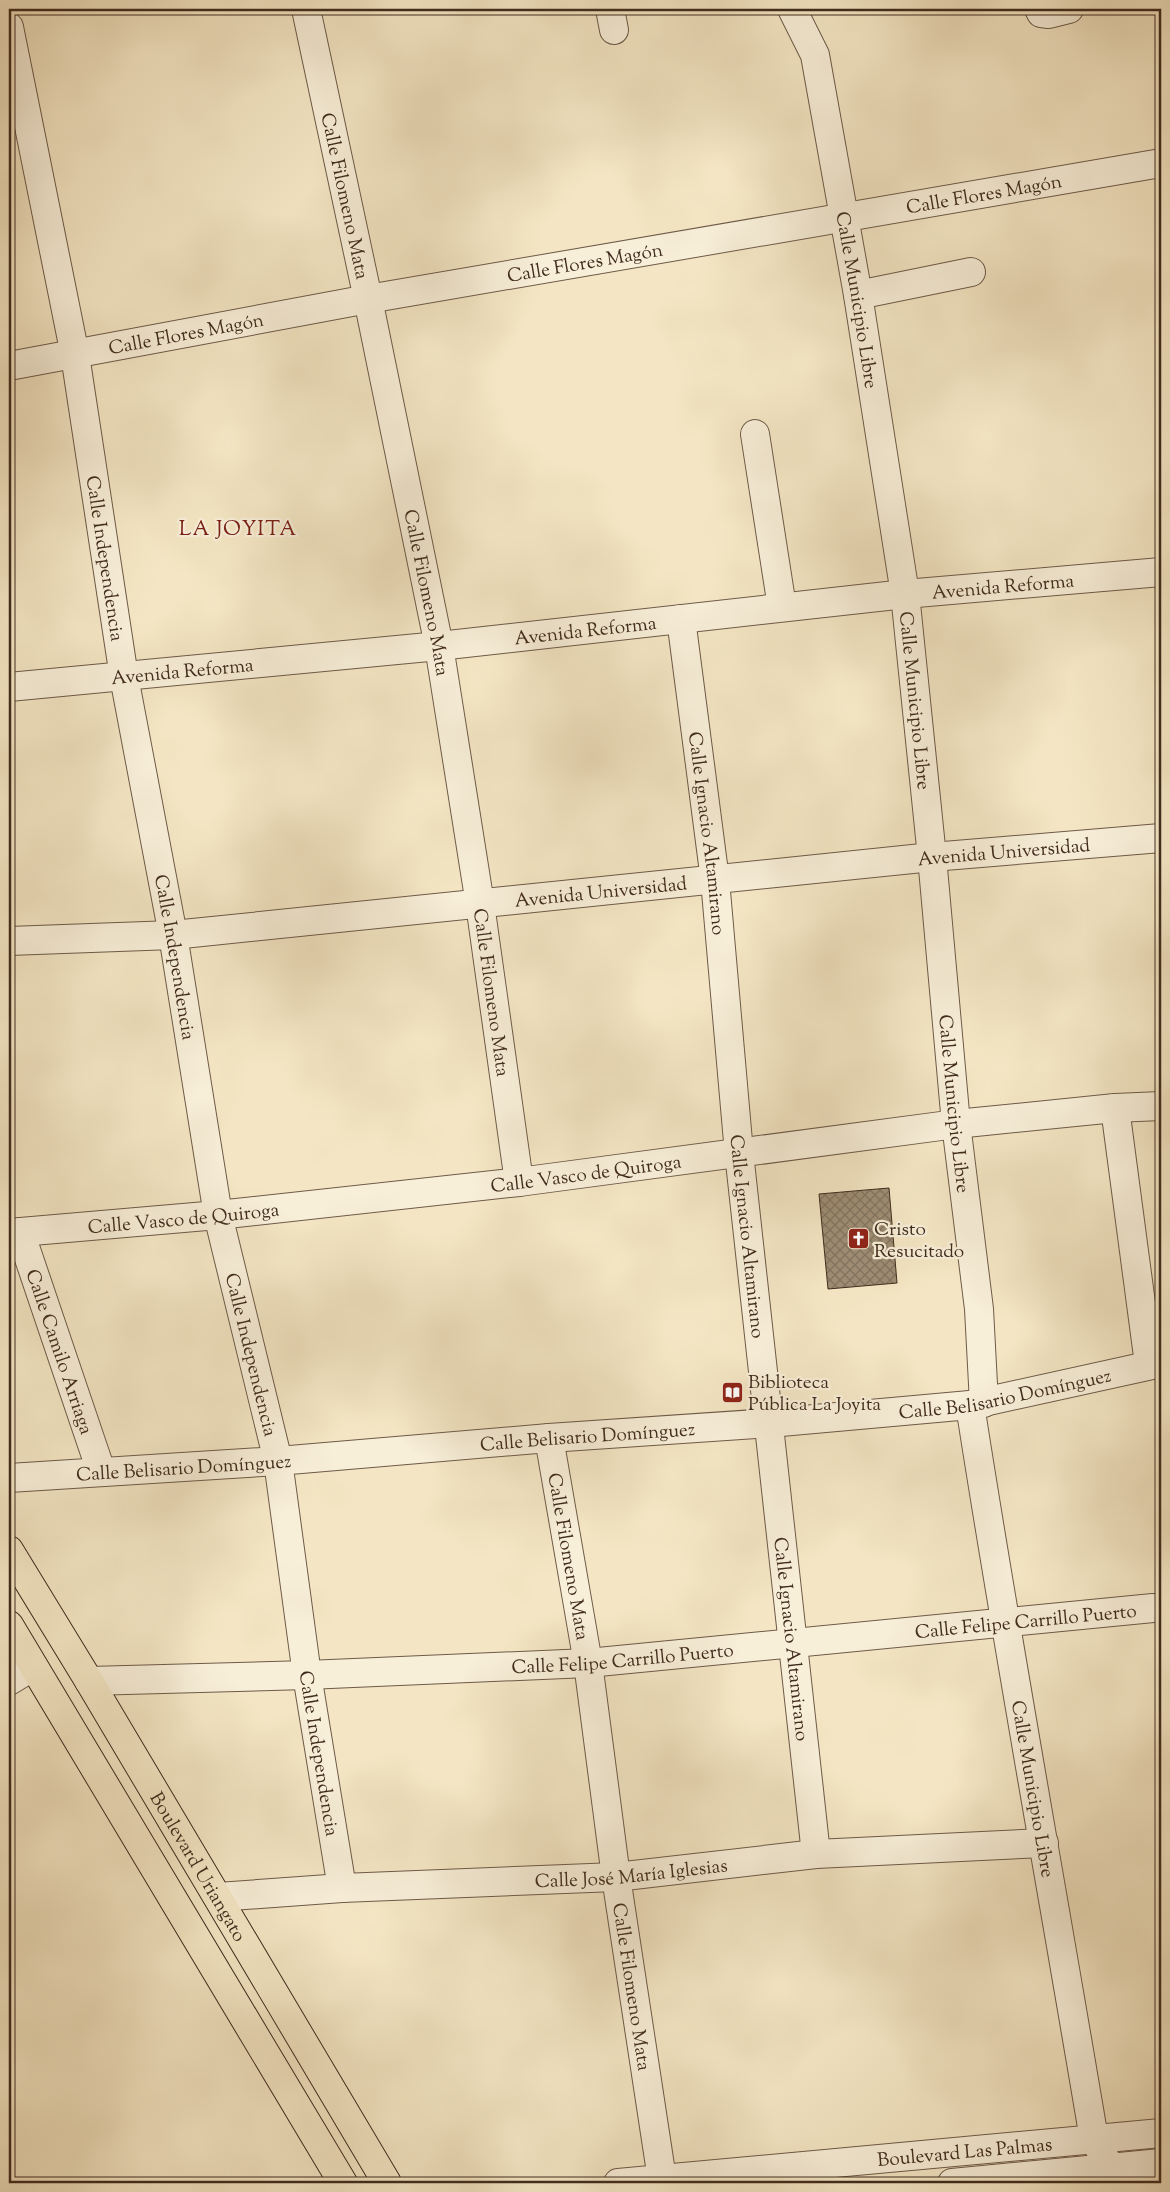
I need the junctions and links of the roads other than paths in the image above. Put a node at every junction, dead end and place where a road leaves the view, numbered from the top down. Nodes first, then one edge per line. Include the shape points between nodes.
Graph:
1 (306, 9) edge
2 (792, 9) edge
3 (1069, 9) edge
4 (1040, 11) edge
5 (9, 27) edge
6 (1161, 163) edge
7 (844, 218) junction
8 (971, 272) dead end
9 (858, 295) junction
10 (368, 299) junction
11 (75, 355) junction
12 (9, 366) edge
13 (755, 434) dead end
14 (1161, 572) edge
15 (905, 594) junction
16 (782, 607) junction
17 (681, 619) junction
18 (439, 646) junction
19 (124, 678) junction
20 (9, 687) edge
21 (1161, 838) edge
22 (932, 857) junction
23 (716, 880) junction
24 (480, 904) junction
25 (173, 935) junction
26 (9, 941) edge
27 (1161, 1106) edge
28 (1115, 1108) junction
29 (956, 1124) junction
30 (739, 1153) junction
31 (519, 1182) junction
32 (218, 1215) junction
33 (15, 1232) edge
34 (1155, 1363) edge
35 (977, 1404) junction
36 (770, 1423) junction
37 (549, 1438) junction
38 (278, 1461) junction
39 (101, 1471) junction
40 (9, 1478) edge
41 (9, 1550) edge
42 (1153, 1608) dead end
43 (1004, 1622) junction
44 (9, 1625) edge
45 (792, 1643) junction
46 (588, 1663) junction
47 (32, 1667) junction
48 (306, 1676) junction
49 (9, 1681) edge
50 (89, 1681) junction
51 (1044, 1843) junction
52 (816, 1854) junction
53 (616, 1877) junction
54 (342, 1888) junction
55 (218, 1897) junction
56 (1161, 2133) edge
57 (1094, 2139) junction
58 (1161, 2163) edge
59 (1112, 2175) edge
60 (662, 2179) junction
61 (343, 2183) edge
62 (387, 2183) edge
63 (618, 2183) edge
64 (952, 2183) edge

1 - 10 street, Calle Filomeno Mata
2 - 7 street, Calle Municipio Libre via 815,55
3 - 4 street via 1049,14
5 - 11 street, Calle Independencia
6 - 7 street, Calle Flores Magón
7 - 9 street, Calle Municipio Libre
7 - 10 street, Calle Flores Magón
8 - 9 street
9 - 15 street, Calle Municipio Libre
10 - 11 street, Calle Flores Magón
10 - 18 street, Calle Filomeno Mata
11 - 12 street, Calle Flores Magón
11 - 19 street, Calle Independencia
13 - 16 street
14 - 15 street, Avenida Reforma
15 - 16 street, Avenida Reforma
15 - 22 street, Calle Municipio Libre
16 - 17 street, Avenida Reforma
17 - 18 street, Avenida Reforma
17 - 23 street, Calle Ignacio Altamirano
18 - 19 street, Avenida Reforma
18 - 24 street, Calle Filomeno Mata
19 - 20 street, Avenida Reforma
19 - 25 street, Calle Independencia
21 - 22 street, Avenida Universidad
22 - 23 street, Avenida Universidad
22 - 29 street, Calle Municipio Libre
23 - 24 street, Avenida Universidad
23 - 30 street, Calle Ignacio Altamirano
24 - 25 street, Avenida Universidad
24 - 31 street, Calle Filomeno Mata
25 - 26 street, Avenida Universidad
25 - 32 street, Calle Independencia
27 - 28 street, Calle Vasco de Quiroga
28 - 29 street, Calle Vasco de Quiroga
28 - 34 street
29 - 30 street, Calle Vasco de Quiroga
29 - 35 street, Calle Municipio Libre via 978,1309
30 - 31 street, Calle Vasco de Quiroga
30 - 36 street, Calle Ignacio Altamirano
31 - 32 street, Calle Vasco de Quiroga
32 - 33 street, Calle Vasco de Quiroga
32 - 38 street, Calle Independencia
33 - 39 street, Calle Camilo Arriaga
34 - 35 street, Calle Belisario Domínguez
35 - 36 street, Calle Belisario Domínguez
35 - 43 street, Calle Municipio Libre
36 - 37 street, Calle Belisario Domínguez
36 - 45 street, Calle Ignacio Altamirano
37 - 38 street, Calle Belisario Domínguez
37 - 46 street, Calle Filomeno Mata
38 - 39 street, Calle Belisario Domínguez
38 - 48 street, Calle Independencia
39 - 40 street, Calle Belisario Domínguez
41 - 50 main road, Boulevard Uriangato
42 - 43 street, Calle Felipe Carrillo Puerto
43 - 45 street, Calle Felipe Carrillo Puerto
43 - 51 street, Calle Municipio Libre
44 - 47 main road
45 - 46 street, Calle Felipe Carrillo Puerto
45 - 52 street, Calle Ignacio Altamirano
46 - 48 street, Calle Felipe Carrillo Puerto
46 - 53 street, Calle Filomeno Mata
47 - 49 street
47 - 61 main road
48 - 50 street, Calle Felipe Carrillo Puerto
48 - 54 street, Calle Independencia
50 - 55 main road, Boulevard Uriangato
51 - 52 street, Calle José María Iglesias
51 - 57 street, Calle Municipio Libre
52 - 53 street, Calle José María Iglesias
53 - 54 street, Calle José María Iglesias
53 - 60 street, Calle Filomeno Mata
54 - 55 street, Calle José María Iglesias
55 - 62 main road, Boulevard Uriangato
56 - 57 street, Boulevard Las Palmas
57 - 59 street, Calle Municipio Libre
57 - 60 street, Boulevard Las Palmas
58 - 59 street, Boulevard Las Palmas
59 - 64 street, Boulevard Las Palmas
60 - 63 street, Boulevard Las Palmas

